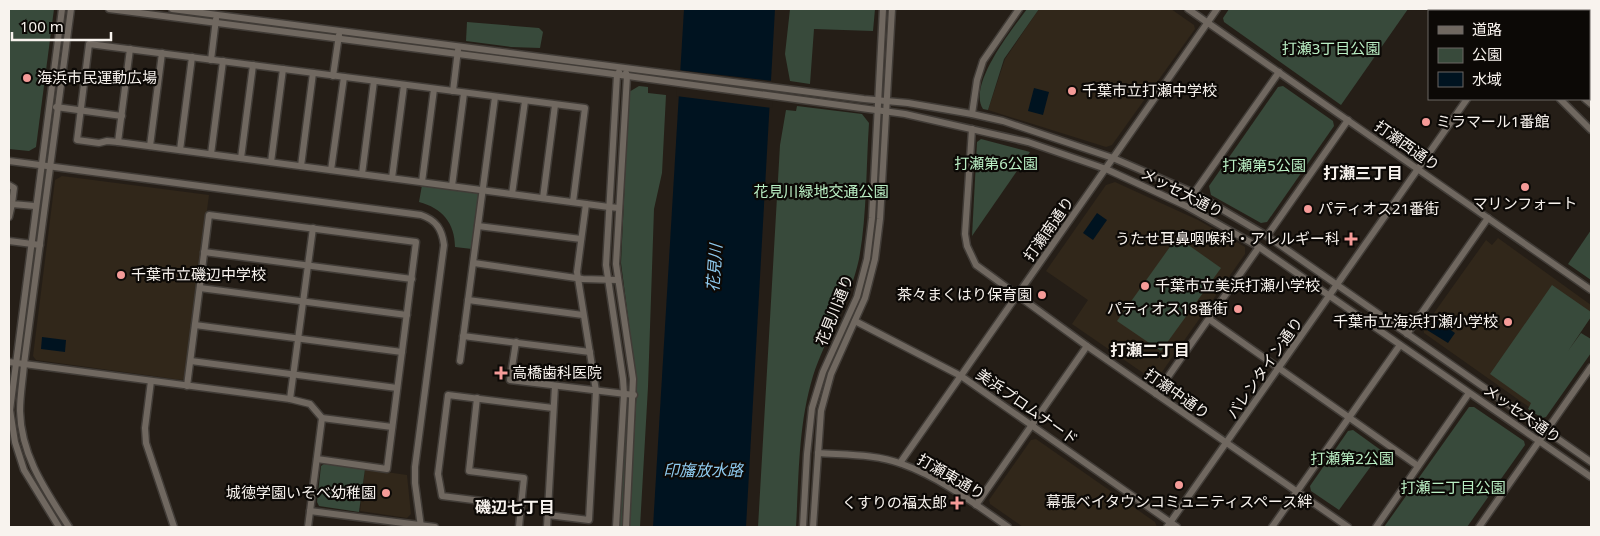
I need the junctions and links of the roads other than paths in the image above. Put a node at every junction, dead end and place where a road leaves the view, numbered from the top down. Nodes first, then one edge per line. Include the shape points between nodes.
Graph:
1 (62, 9) edge
2 (71, 9) edge
3 (109, 9) edge
4 (172, 9) edge
5 (883, 9) edge
6 (892, 9) edge
7 (1019, 9) edge
8 (1188, 9) edge
9 (1217, 9) edge
10 (217, 14) junction
11 (216, 23) junction
12 (1208, 23) junction
13 (339, 30) junction
14 (338, 38) junction
15 (459, 46) junction
16 (130, 49) junction
17 (162, 53) junction
18 (458, 54) junction
19 (192, 57) junction
20 (211, 60) junction
21 (223, 61) junction
22 (253, 65) junction
23 (623, 67) junction
24 (283, 69) junction
25 (1279, 72) junction
26 (313, 73) junction
27 (618, 74) junction
28 (333, 76) junction
29 (627, 76) junction
30 (344, 77) junction
31 (374, 81) junction
32 (404, 85) junction
33 (434, 89) junction
34 (453, 91) junction
35 (464, 93) junction
36 (495, 97) junction
37 (878, 100) junction
38 (1466, 100) edge
39 (1561, 100) edge
40 (525, 101) junction
41 (887, 101) junction
42 (555, 105) junction
43 (49, 106) junction
44 (58, 108) junction
45 (81, 111) junction
46 (878, 111) junction
47 (886, 112) junction
48 (972, 114) junction
49 (122, 116) junction
50 (1348, 120) junction
51 (972, 128) junction
52 (1591, 130) edge
53 (118, 142) junction
54 (150, 146) junction
55 (180, 150) junction
56 (211, 154) junction
57 (241, 158) junction
58 (1113, 158) junction
59 (9, 161) edge
60 (271, 162) junction
61 (40, 164) junction
62 (50, 166) junction
63 (301, 166) junction
64 (1106, 169) junction
65 (1419, 169) junction
66 (331, 170) junction
67 (362, 174) junction
68 (392, 178) junction
69 (422, 182) junction
70 (9, 185) edge
71 (452, 186) junction
72 (483, 190) junction
73 (1194, 193) junction
74 (512, 194) junction
75 (543, 198) junction
76 (573, 202) junction
77 (12, 204) junction
78 (586, 204) junction
79 (35, 206) junction
80 (609, 207) junction
81 (619, 208) junction
82 (9, 217) edge
83 (1488, 218) junction
84 (478, 226) junction
85 (312, 228) junction
86 (1267, 236) junction
87 (581, 239) junction
88 (9, 241) edge
89 (31, 243) junction
90 (40, 245) junction
91 (1259, 247) junction
92 (204, 252) junction
93 (474, 263) junction
94 (308, 265) junction
95 (578, 277) junction
96 (412, 279) junction
97 (607, 280) junction
98 (617, 280) junction
99 (1338, 285) junction
100 (200, 288) junction
101 (1591, 290) edge
102 (1330, 295) junction
103 (1017, 296) junction
104 (468, 300) junction
105 (303, 301) junction
106 (407, 315) junction
107 (583, 315) junction
108 (1209, 319) junction
109 (855, 321) junction
110 (195, 325) junction
111 (1407, 334) junction
112 (463, 336) junction
113 (298, 338) junction
114 (516, 342) junction
115 (1400, 344) junction
116 (1087, 346) junction
117 (402, 352) junction
118 (590, 352) junction
119 (191, 361) junction
120 (460, 361) dead end
121 (12, 363) edge
122 (24, 364) junction
123 (1591, 367) edge
124 (1279, 369) junction
125 (294, 374) junction
126 (961, 376) junction
127 (151, 381) junction
128 (187, 386) junction
129 (555, 386) junction
130 (397, 388) junction
131 (596, 391) junction
132 (1469, 393) junction
133 (624, 394) junction
134 (1156, 394) junction
135 (634, 395) junction
136 (477, 398) junction
137 (290, 399) junction
138 (553, 408) junction
139 (1349, 417) junction
140 (322, 418) junction
141 (1031, 426) junction
142 (392, 427) junction
143 (1547, 430) junction
144 (1539, 441) junction
145 (1227, 444) junction
146 (818, 453) junction
147 (317, 459) junction
148 (1591, 462) edge
149 (900, 463) junction
150 (1418, 466) junction
151 (1591, 477) edge
152 (1297, 491) junction
153 (976, 505) junction
154 (521, 506) junction
155 (310, 511) junction
156 (548, 516) junction
157 (1169, 525) edge
158 (421, 526) edge
159 (59, 527) edge
160 (69, 527) edge
161 (174, 527) edge
162 (308, 527) edge
163 (435, 527) edge
164 (518, 527) edge
165 (547, 527) edge
166 (616, 527) edge
167 (626, 527) edge
168 (803, 527) edge
169 (813, 527) edge
170 (1008, 527) edge
171 (1176, 527) edge
172 (1272, 527) edge
173 (1348, 527) edge
174 (1376, 527) edge
175 (1479, 527) edge

1 - 43 street
2 - 44 street
3 - 11 street, メッセ大通り
4 - 10 street, メッセ大通り
5 - 37 street, 花見川通り
6 - 41 street, 花見川通り
7 - 48 street via 983,61
8 - 12 street, 打瀬西通り
9 - 12 street, 打瀬南通り
10 - 11 street
10 - 13 street, メッセ大通り
11 - 14 street, メッセ大通り
11 - 20 street
12 - 25 street, 打瀬西通り
12 - 58 street, 打瀬南通り
13 - 14 street
13 - 15 street, メッセ大通り
14 - 18 street, メッセ大通り
14 - 28 street
15 - 18 street
15 - 23 street, メッセ大通り
16 - 17 street
16 - 45 street via 89,44
16 - 49 street
17 - 19 street
17 - 54 street
18 - 27 street, メッセ大通り
18 - 34 street
19 - 20 street
19 - 55 street
20 - 21 street
21 - 22 street
21 - 56 street
22 - 24 street
22 - 57 street
23 - 27 street
23 - 29 street
23 - 37 street, メッセ大通り
24 - 26 street
24 - 60 street
25 - 50 street, 打瀬西通り
25 - 73 street
26 - 28 street
26 - 63 street
27 - 29 street, メッセ大通り
27 - 80 street
28 - 30 street
29 - 46 street, メッセ大通り
29 - 81 street
30 - 31 street
30 - 66 street
31 - 32 street
31 - 67 street
32 - 33 street
32 - 68 street
33 - 34 street
33 - 69 street
34 - 35 street
35 - 36 street
35 - 71 street
36 - 40 street
36 - 72 street
37 - 41 street, メッセ大通り
37 - 46 street, 花見川通り
38 - 65 street, バレンタイン通り
39 - 52 street
40 - 42 street
40 - 74 street
41 - 47 street, 花見川通り
41 - 48 street, メッセ大通り
42 - 75 street
42 - 76 street via 585,108
43 - 44 street
43 - 61 street
44 - 45 street
44 - 62 street
45 - 49 street
45 - 53 street via 77,140
46 - 47 street, メッセ大通り
46 - 168 street, 花見川通り via 867,259 857,297 823,372 812,408
47 - 51 street, メッセ大通り
47 - 109 street, 花見川通り via 875,260
48 - 58 street, メッセ大通り via 1035,131
49 - 53 street
50 - 65 street, 打瀬西通り
50 - 86 street
51 - 64 street, メッセ大通り via 1028,142
51 - 103 street, 打瀬中通り via 965,234 967,246 976,265
53 - 54 street
54 - 55 street
55 - 56 street
56 - 57 street
57 - 60 street
58 - 64 street, 打瀬南通り
58 - 73 street, メッセ大通り
59 - 61 street
60 - 63 street
61 - 62 street
61 - 79 street
62 - 90 street
62 - 158 street via 421,215 433,221 443,234 444,245 415,467
63 - 66 street
64 - 91 street, メッセ大通り via 1186,206
64 - 103 street, 打瀬南通り
65 - 83 street, 打瀬西通り
65 - 99 street, バレンタイン通り
66 - 67 street
67 - 68 street
68 - 69 street
69 - 71 street
70 - 77 street via 14,188
71 - 72 street
72 - 74 street
72 - 84 street
73 - 86 street, メッセ大通り
74 - 75 street
75 - 76 street
76 - 78 street
77 - 79 street
77 - 82 street
78 - 80 street
78 - 87 street
79 - 89 street
80 - 81 street
80 - 97 street
81 - 98 street
83 - 101 street, 打瀬西通り
83 - 111 street
84 - 87 street
84 - 93 street
85 - 92 street via 209,215
85 - 94 street
85 - 96 street via 416,242
86 - 99 street, メッセ大通り
87 - 95 street
88 - 89 street
89 - 90 street
89 - 121 street
90 - 122 street
91 - 102 street, メッセ大通り
91 - 108 street
92 - 94 street
92 - 100 street
93 - 95 street
93 - 104 street
94 - 96 street
94 - 105 street
95 - 97 street
95 - 107 street
96 - 106 street
97 - 98 street
97 - 133 street
98 - 135 street
99 - 102 street, バレンタイン通り
99 - 111 street, メッセ大通り
100 - 105 street
100 - 110 street
102 - 115 street, メッセ大通り
102 - 124 street, バレンタイン通り
103 - 116 street, 打瀬中通り
103 - 126 street, 打瀬南通り
104 - 107 street
104 - 112 street
105 - 106 street
105 - 113 street
106 - 117 street
107 - 118 street
108 - 124 street
108 - 134 street
109 - 126 street, 美浜プロムナード
109 - 146 street, 花見川通り via 824,395
110 - 113 street
110 - 119 street
111 - 143 street, メッセ大通り
112 - 114 street
112 - 120 street
113 - 117 street
113 - 125 street
114 - 118 street
114 - 129 street via 510,380
115 - 132 street, メッセ大通り
115 - 139 street
116 - 134 street, 打瀬中通り
116 - 141 street
117 - 130 street
118 - 131 street
119 - 125 street
119 - 128 street
121 - 122 street
121 - 159 street via 10,410 15,442 24,470
122 - 127 street
122 - 160 street via 20,410 26,450 40,482
123 - 143 street
124 - 139 street
124 - 145 street, バレンタイン通り
125 - 130 street
125 - 137 street
126 - 141 street, 美浜プロムナード
126 - 149 street, 打瀬南通り
127 - 128 street
127 - 161 street via 146,443
128 - 137 street
129 - 131 street
129 - 138 street
130 - 142 street
131 - 133 street
131 - 156 street via 589,520
132 - 144 street, メッセ大通り
132 - 150 street
133 - 135 street
133 - 166 street
134 - 145 street, 打瀬中通り
135 - 167 street
136 - 138 street
136 - 154 street via 469,471 524,478
136 - 154 street via 448,395 438,474 442,496
137 - 140 street via 310,404
138 - 156 street
139 - 150 street
139 - 152 street
140 - 142 street
140 - 147 street
141 - 153 street
141 - 157 street, 美浜プロムナード
142 - 147 street via 386,469
143 - 144 street
143 - 148 street, メッセ大通り
144 - 151 street, メッセ大通り
144 - 175 street
145 - 152 street, 打瀬中通り
145 - 157 street, バレンタイン通り
146 - 149 street, 打瀬東通り
146 - 169 street, 花見川通り
147 - 155 street
149 - 153 street, 打瀬東通り
150 - 174 street
152 - 172 street
152 - 173 street, 打瀬中通り
153 - 170 street, 打瀬東通り
154 - 164 street
155 - 158 street
155 - 162 street
156 - 165 street
157 - 171 street, 美浜プロムナード
158 - 163 street

